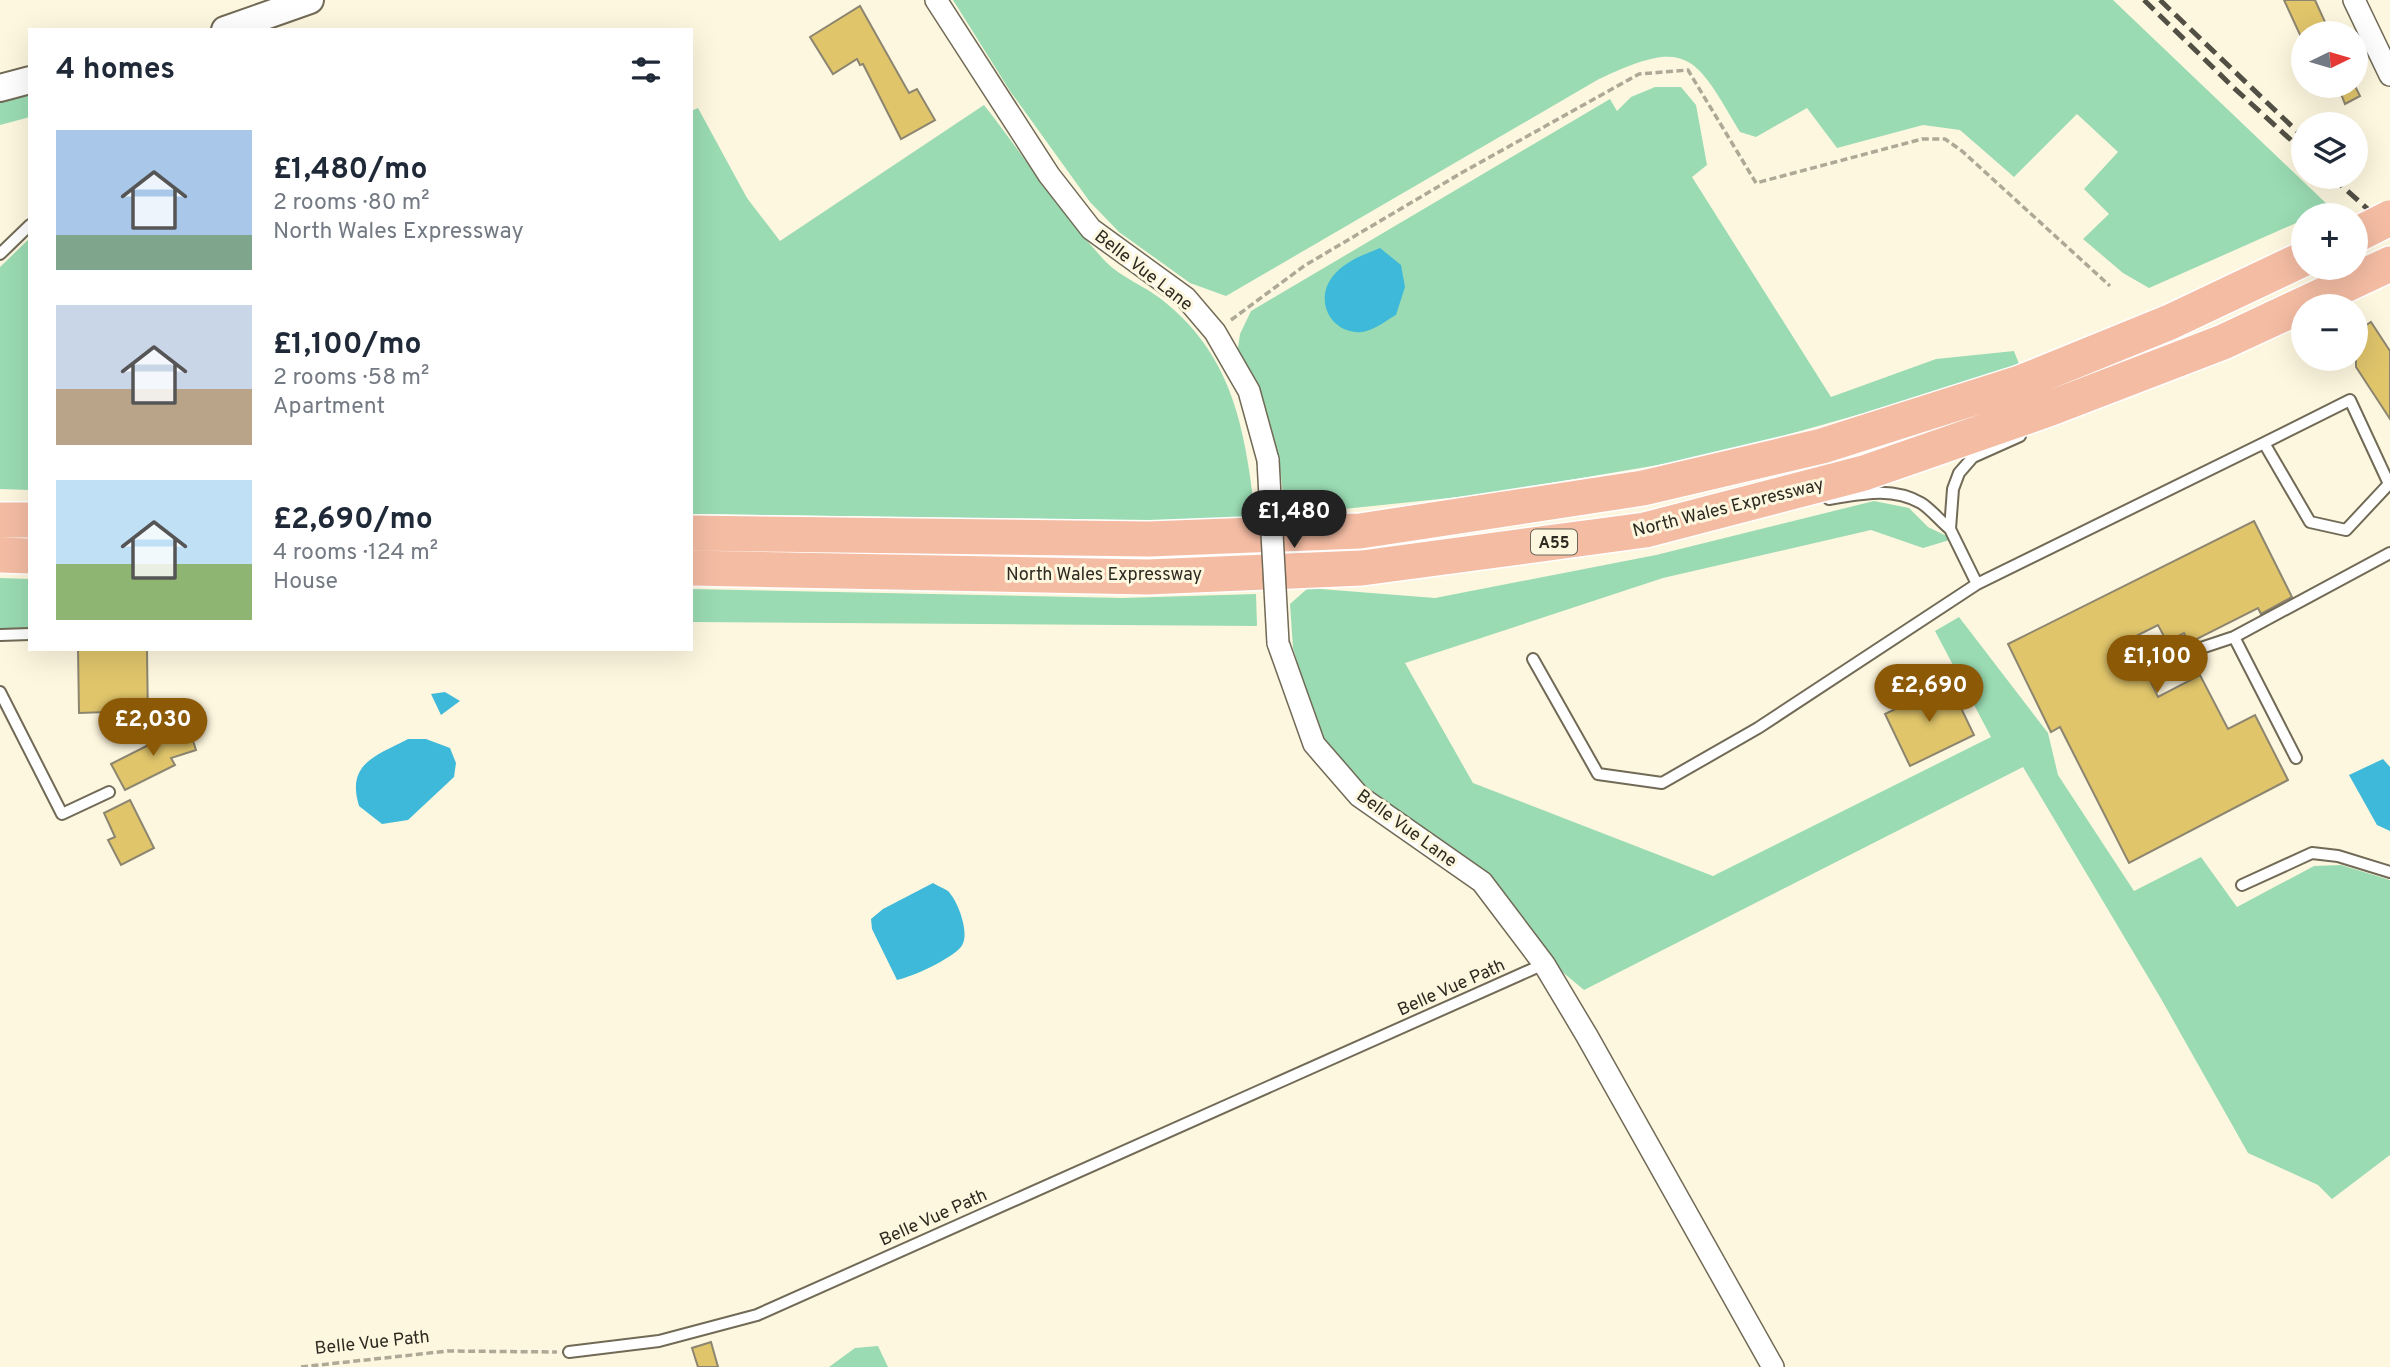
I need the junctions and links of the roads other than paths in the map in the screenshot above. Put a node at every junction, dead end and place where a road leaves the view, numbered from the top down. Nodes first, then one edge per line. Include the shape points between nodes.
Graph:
1 (310, 0) edge
2 (936, 0) edge
3 (2354, 0) edge
4 (231, 28) edge
5 (2390, 75) edge
6 (28, 81) edge
7 (0, 88) edge
8 (2390, 218) edge
9 (28, 227) edge
10 (2368, 229) edge
11 (0, 254) edge
12 (2291, 265) edge
13 (2381, 269) edge
14 (2223, 342) junction
15 (2048, 423) dead end
16 (2036, 429) dead end
17 (2264, 443) junction
18 (1816, 501) dead end
19 (1802, 502) dead end
20 (1683, 519) junction
21 (0, 520) edge
22 (28, 520) edge
23 (1950, 529) junction
24 (693, 533) edge
25 (2390, 553) edge
26 (0, 555) edge
27 (28, 556) edge
28 (693, 568) edge
29 (1977, 584) junction
30 (28, 634) edge
31 (0, 635) edge
32 (2234, 637) junction
33 (1533, 659) dead end
34 (2165, 660) dead end
35 (0, 692) edge
36 (2296, 758) dead end
37 (109, 792) dead end
38 (2390, 872) edge
39 (2242, 885) dead end
40 (1544, 964) junction
41 (569, 1352) road end
42 (1773, 1367) edge

1 - 4 street
2 - 40 street, Belle Vue Lane, bridge via 1049,175 1091,229 1186,298 1215,332 1249,391 1268,460 1278,642 1314,744 1359,796 1482,883
3 - 5 street
6 - 7 street
8 - 10 highway, bridge
9 - 11 lane
12 - 24 highway, North Wales Expressway / A55 via 2170,323 2020,383 1822,446 1643,488 1360,531 1149,539
13 - 14 highway, North Wales Expressway / A55
14 - 15 lane
14 - 20 highway, North Wales Expressway / A55 via 1864,473
16 - 23 lane via 1973,457 1959,473
17 - 17 lane via 2350,400 2389,484 2346,530 2310,522
17 - 29 lane
18 - 23 lane via 1882,491 1923,504
19 - 20 lane
20 - 28 highway, North Wales Expressway / A55 via 1645,530 1362,568 1148,577
21 - 22 highway
23 - 29 lane
25 - 32 lane
26 - 27 highway
29 - 33 lane via 1758,728 1662,783 1598,774
30 - 31 lane
32 - 34 lane
32 - 36 lane
35 - 37 lane via 62,814
38 - 39 lane via 2312,853
40 - 41 lane, Belle Vue Path via 757,1315 659,1341
40 - 42 street, Belle Vue Lane

